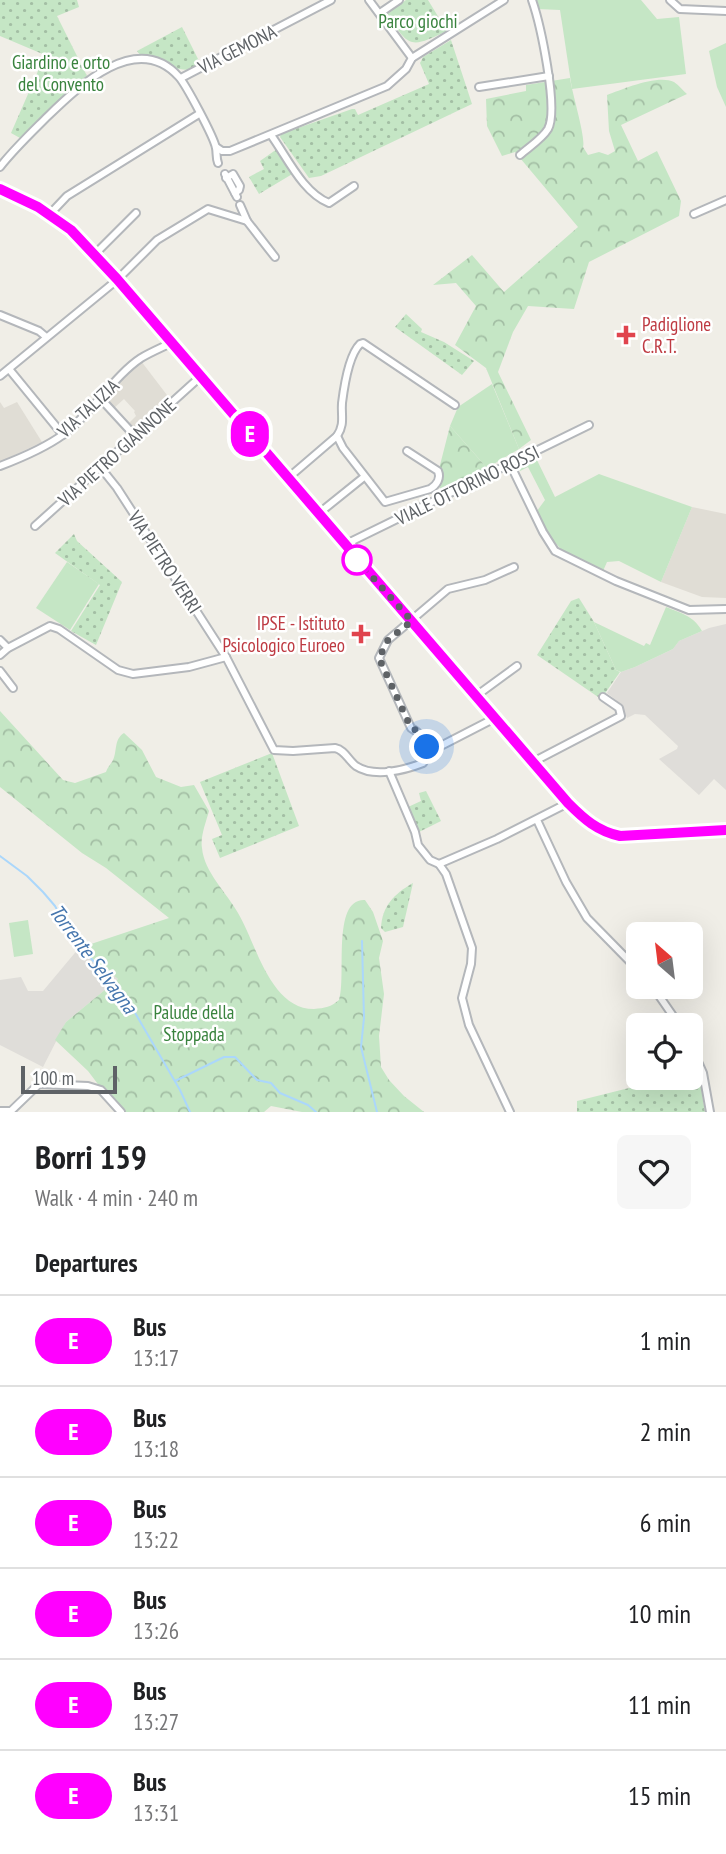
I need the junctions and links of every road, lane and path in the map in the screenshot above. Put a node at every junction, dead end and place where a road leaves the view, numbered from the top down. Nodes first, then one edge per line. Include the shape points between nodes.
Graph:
1 (331, 0) edge
2 (369, 0) edge
3 (399, 0) edge
4 (504, 0) edge
5 (532, 0) edge
6 (670, 0) edge
7 (726, 11) edge
8 (380, 13) junction
9 (412, 58) junction
10 (549, 76) junction
11 (181, 79) junction
12 (479, 87) dead end
13 (200, 114) junction
14 (271, 135) junction
15 (216, 147) junction
16 (520, 155) dead end
17 (218, 163) dead end
18 (0, 167) edge
19 (226, 176) dead end
20 (354, 186) dead end
21 (0, 190) edge
22 (236, 195) dead end
23 (726, 200) edge
24 (240, 205) dead end
25 (136, 213) dead end
26 (50, 214) junction
27 (694, 214) dead end
28 (247, 221) junction
29 (94, 255) junction
30 (275, 257) dead end
31 (117, 279) junction
32 (0, 315) edge
33 (46, 336) junction
34 (171, 344) junction
35 (9, 369) junction
36 (0, 376) edge
37 (200, 377) junction
38 (101, 399) junction
39 (455, 405) dead end
40 (589, 425) dead end
41 (63, 435) junction
42 (135, 436) junction
43 (337, 436) junction
44 (407, 451) dead end
45 (510, 464) junction
46 (0, 466) edge
47 (101, 468) junction
48 (364, 477) junction
49 (288, 478) junction
50 (318, 514) junction
51 (35, 526) dead end
52 (344, 545) junction
53 (513, 568) dead end
54 (726, 609) edge
55 (412, 621) junction
56 (0, 639) edge
57 (8, 648) junction
58 (0, 655) edge
59 (226, 657) junction
60 (517, 666) dead end
61 (0, 671) edge
62 (13, 688) dead end
63 (476, 696) junction
64 (603, 697) dead end
65 (495, 718) junction
66 (429, 752) junction
67 (533, 762) junction
68 (389, 771) junction
69 (568, 803) junction
70 (537, 820) junction
71 (726, 830) edge
72 (439, 863) junction
73 (626, 958) edge
74 (703, 1073) edge
75 (0, 1111) edge
76 (121, 1112) edge
77 (510, 1112) edge
78 (709, 1112) edge

1 - 11 street, VIA GEMONA
2 - 8 street
3 - 8 street
4 - 9 street
5 - 10 street
6 - 7 street via 680,9
8 - 9 street
9 - 14 street via 387,86
10 - 12 street
10 - 16 street via 552,111 548,128
11 - 13 street
11 - 18 street via 159,63 133,59 114,65 69,95
13 - 15 street
13 - 26 street via 63,198
14 - 15 street via 230,151
14 - 20 street via 320,200 329,203
15 - 17 street
19 - 22 street
21 - 26 main road
23 - 27 street
24 - 28 street
25 - 29 street
26 - 29 main road
28 - 30 street
28 - 31 street via 208,209 157,240
29 - 31 main road
31 - 33 street
31 - 34 main road
32 - 33 street
33 - 35 street
34 - 37 main road
34 - 38 street, VIA TALIZIA via 141,358
35 - 36 street
35 - 41 street
37 - 42 street, VIA PIETRO GIANNONE
37 - 49 main road
38 - 41 street, VIA TALIZIA
38 - 42 street
39 - 43 street via 360,344 352,354
40 - 45 street, VIALE OTTORINO ROSSI
41 - 46 street, VIA TALIZIA
42 - 47 street, VIA PIETRO GIANNONE
43 - 48 street
43 - 49 street
44 - 48 street via 438,471 435,486 385,502
45 - 52 street, VIALE OTTORINO ROSSI
45 - 54 street via 555,551 689,610
47 - 51 street, VIA PIETRO GIANNONE
47 - 59 street, VIA PIETRO VERRI
48 - 50 street
49 - 50 main road
50 - 52 main road
52 - 55 main road
53 - 55 street via 448,589
55 - 63 main road
55 - 66 street via 388,640 379,658 411,728 418,731
56 - 57 street
57 - 58 street
57 - 59 street via 50,626 118,670 133,674
59 - 68 street, VIA PIETRO VERRI via 274,750 341,749 365,770
60 - 63 street
61 - 62 street
63 - 65 main road
64 - 67 street via 619,708 621,716
65 - 66 street
65 - 67 main road
66 - 68 street via 423,763
67 - 69 main road
68 - 72 street via 418,845 430,860
69 - 70 street
69 - 71 main road via 589,824 620,836
70 - 72 street
70 - 73 street via 587,918
72 - 77 street via 472,948 463,1004
74 - 78 street
75 - 76 street via 11,1111 39,1084 102,1090

